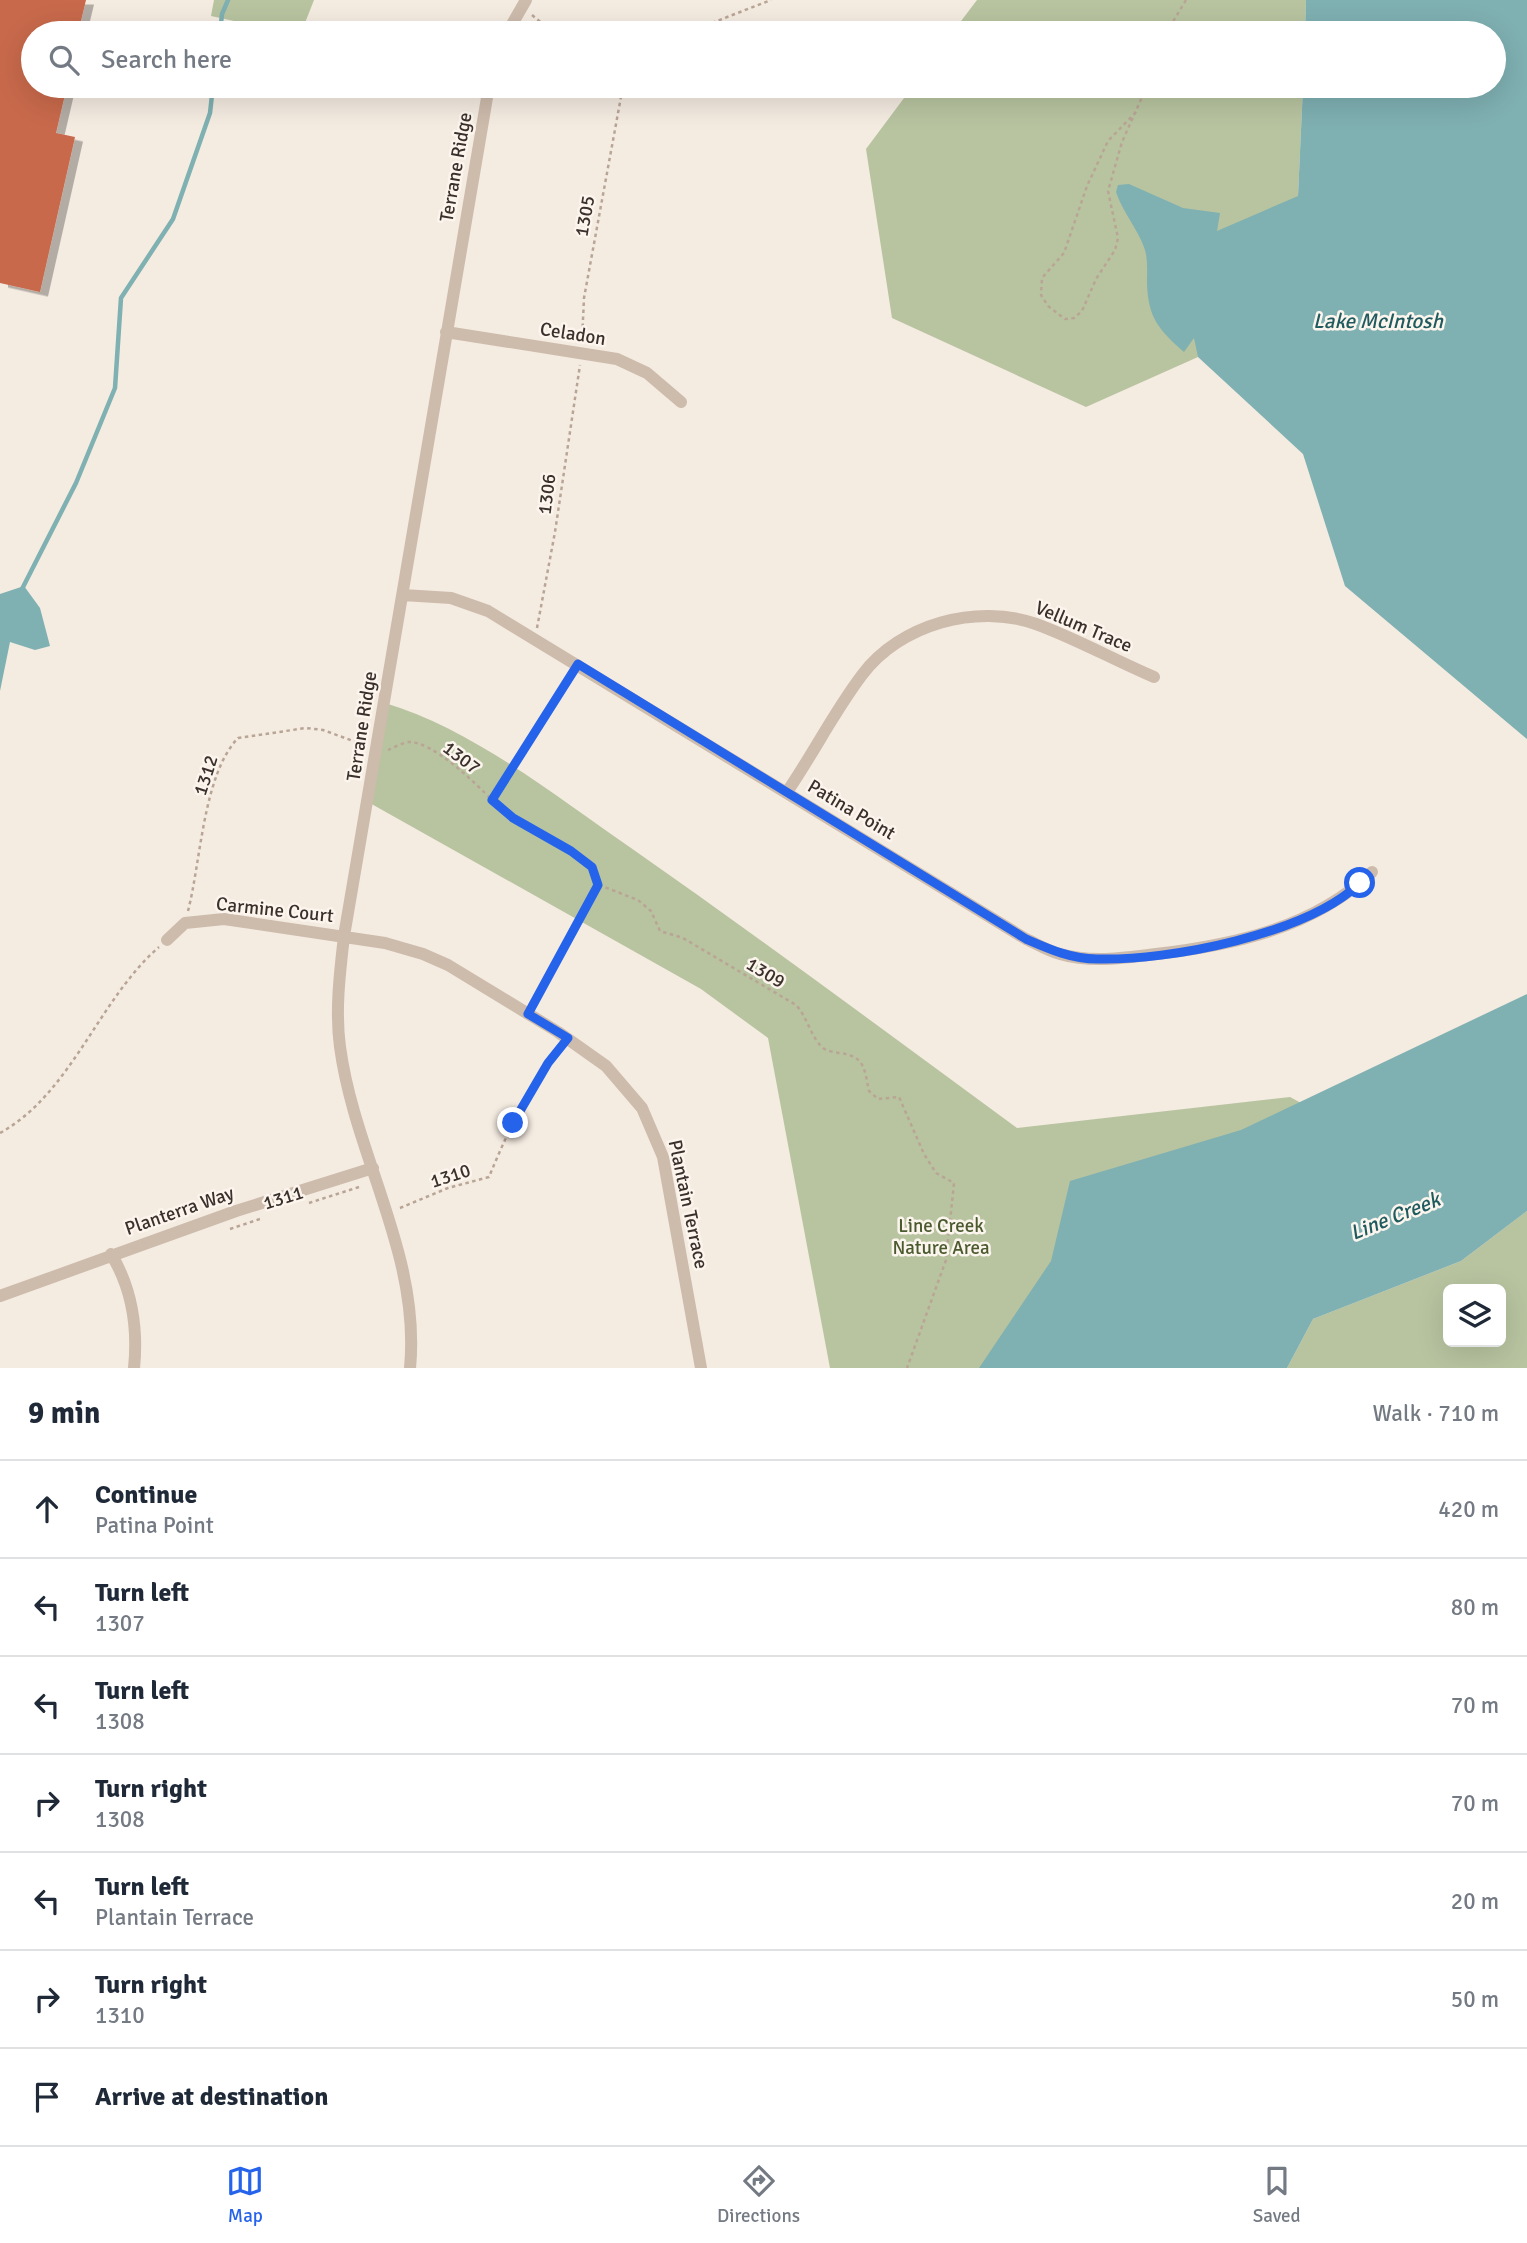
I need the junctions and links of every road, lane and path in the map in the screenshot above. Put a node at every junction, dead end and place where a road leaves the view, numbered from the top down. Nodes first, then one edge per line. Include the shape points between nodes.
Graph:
1 (771, 0) edge
2 (1186, 0) edge
3 (524, 3) edge
4 (514, 21) edge
5 (542, 21) edge
6 (717, 21) edge
7 (1173, 21) edge
8 (487, 98) edge
9 (621, 98) edge
10 (1142, 98) edge
11 (1136, 112) junction
12 (446, 332) junction
13 (582, 353) junction
14 (681, 402) dead end
15 (403, 595) junction
16 (533, 637) junction
17 (578, 664) junction
18 (1154, 677) dead end
19 (377, 749) junction
20 (787, 792) junction
21 (492, 800) junction
22 (1372, 872) dead end
23 (598, 885) junction
24 (185, 923) junction
25 (344, 936) junction
26 (167, 940) joint
27 (528, 1014) junction
28 (568, 1038) junction
29 (0, 1133) edge
30 (368, 1170) junction
31 (308, 1203) dead end
32 (387, 1212) junction
33 (261, 1218) dead end
34 (224, 1230) dead end
35 (111, 1254) junction
36 (0, 1296) edge
37 (134, 1368) edge
38 (410, 1368) edge
39 (701, 1368) edge
40 (907, 1368) edge

1 - 6 path
2 - 7 path
3 - 4 street
3 - 5 path
8 - 12 street, Terrane Ridge
9 - 13 path, 1305 via 584,299
10 - 11 path
11 - 11 path via 1108,191 1118,238 1115,250 1082,311 1065,319 1041,295 1042,278 1064,253 1108,141
12 - 13 street, Celadon
12 - 15 street, Terrane Ridge
13 - 14 street, Celadon via 617,359 647,373
13 - 16 path, 1306 via 555,532
15 - 16 street, Patina Point via 466,601
15 - 19 street, Terrane Ridge
16 - 17 street, Patina Point
17 - 20 street, Patina Point
17 - 21 path, 1307
18 - 20 street, Vellum Trace via 1024,621 964,617 939,624 898,642 862,674
19 - 21 path, 1307 via 421,744 460,770
19 - 24 path, 1312 via 306,728 238,738 216,780
19 - 25 street, Terrane Ridge
20 - 22 street, Patina Point via 1026,939 1060,954 1096,960 1236,943 1348,895
21 - 23 path via 592,867
23 - 27 path
23 - 40 path, 1309 via 638,900 651,911 660,931 683,938 796,1006 824,1050 860,1059 866,1066 869,1091 884,1101 900,1097 924,1154 936,1173 954,1183 946,1260
24 - 25 street, Carmine Court via 224,919
24 - 26 street
25 - 27 street, Plantain Terrace via 423,954
25 - 30 street, Terrane Ridge via 339,977 340,1046
26 - 29 path via 97,1023 48,1095
27 - 28 street, Plantain Terrace
28 - 32 path, 1310 via 513,1123 489,1177
28 - 39 street, Plantain Terrace via 618,1076 652,1127 670,1187
30 - 31 path, 1311 via 356,1191
30 - 32 street, Terrane Ridge
30 - 35 street, Planterra Way
32 - 38 street, Terrane Ridge via 410,1299
33 - 34 path, 1311
35 - 36 street, Planterra Way
35 - 37 street via 136,1329

